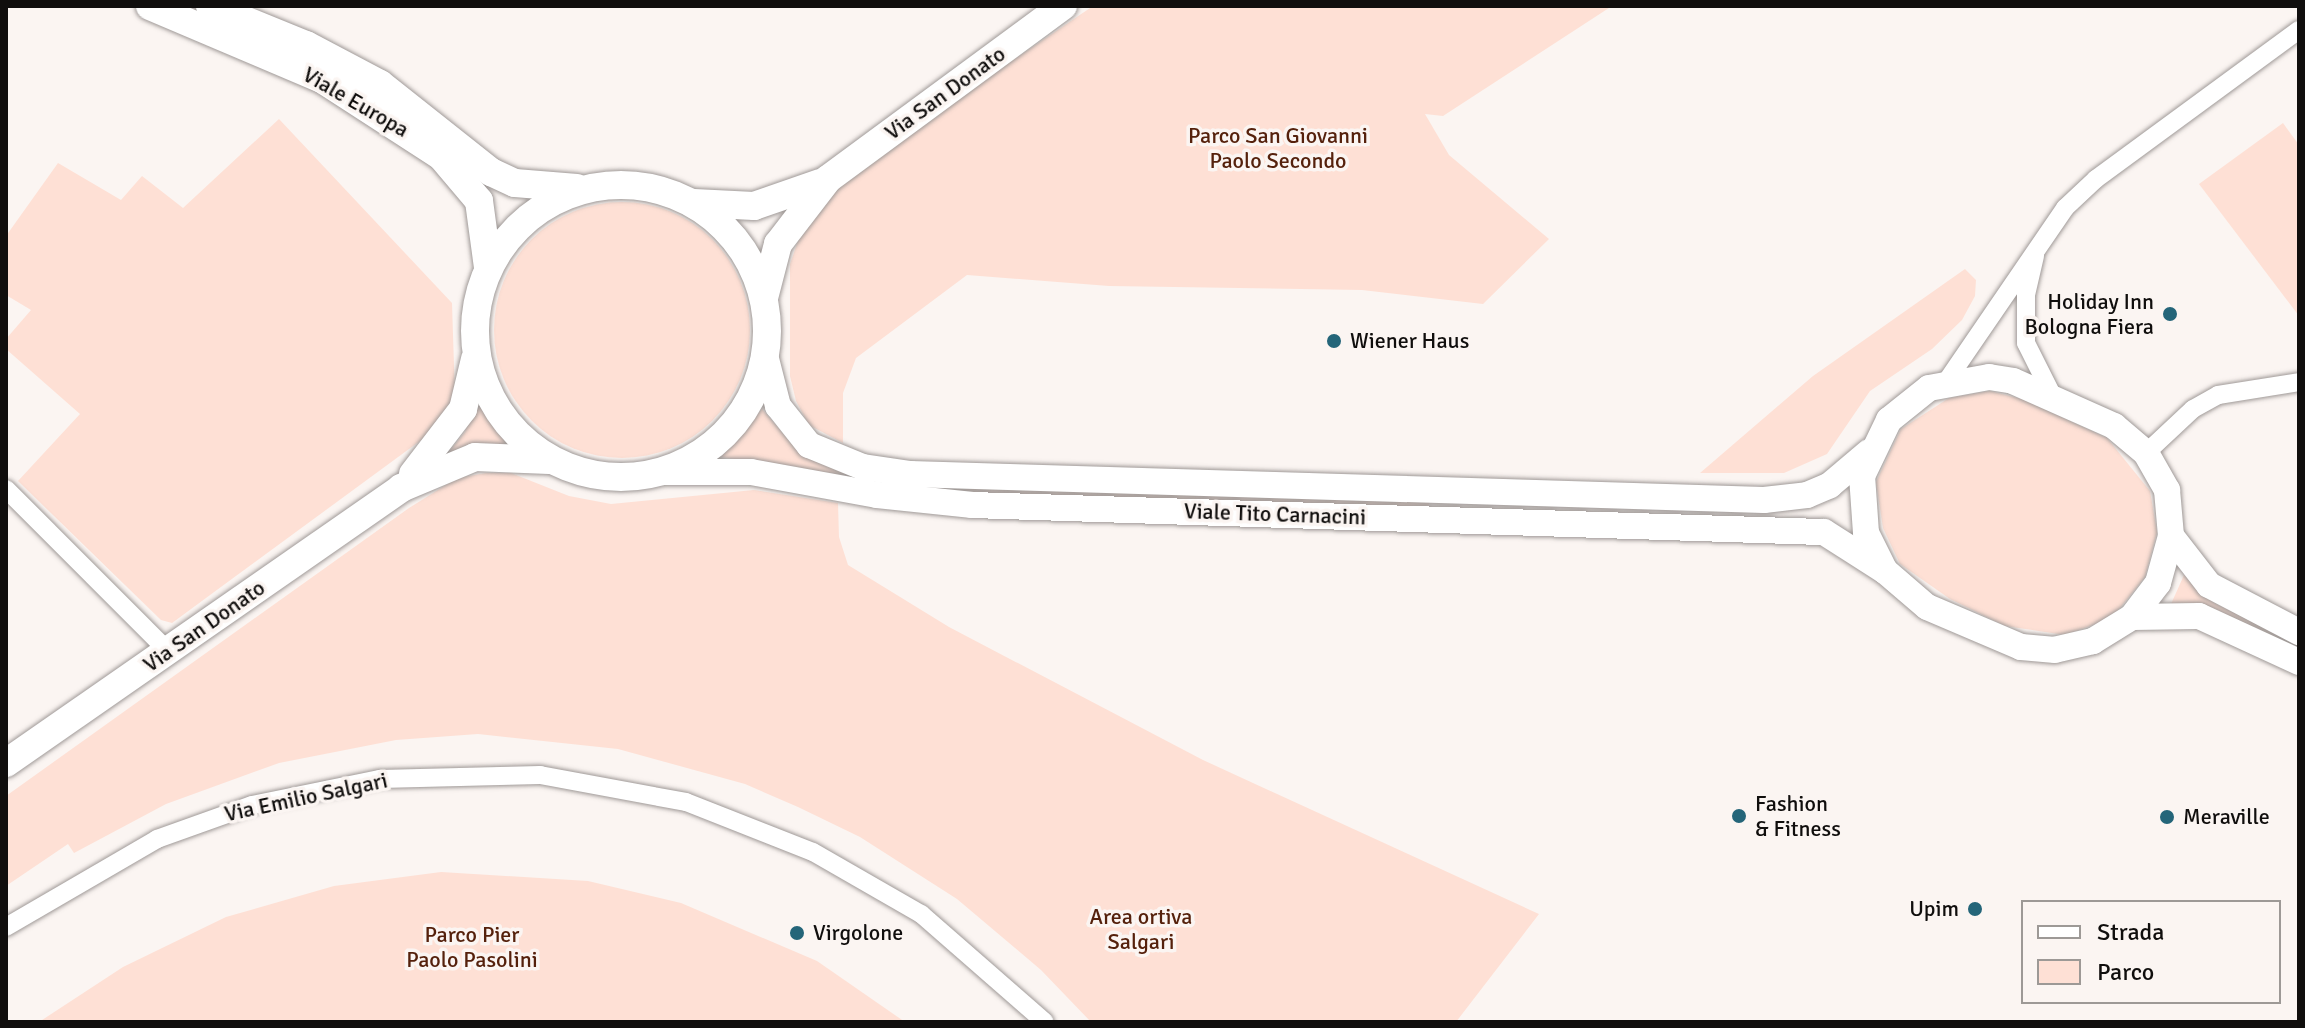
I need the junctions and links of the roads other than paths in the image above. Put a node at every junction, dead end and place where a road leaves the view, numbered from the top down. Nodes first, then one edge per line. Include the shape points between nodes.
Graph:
1 (150, 6) edge
2 (210, 6) edge
3 (1063, 6) edge
4 (2299, 30) edge
5 (828, 179) junction
6 (586, 188) junction
7 (692, 203) junction
8 (2040, 238) junction
9 (488, 268) junction
10 (764, 298) junction
11 (476, 354) junction
12 (765, 355) junction
13 (1946, 382) junction
14 (2299, 382) edge
15 (2053, 397) junction
16 (1869, 452) junction
17 (2146, 453) junction
18 (554, 461) junction
19 (657, 472) junction
20 (401, 488) junction
21 (6, 489) edge
22 (2171, 536) junction
23 (1885, 571) junction
24 (2132, 617) junction
25 (2299, 632) edge
26 (168, 651) junction
27 (2299, 662) edge
28 (6, 763) edge
29 (6, 927) edge
30 (1045, 1022) edge

1 - 9 main road, Viale Europa via 322,79 441,156 479,201
2 - 6 main road, Viale Europa via 306,45 380,84 491,172 515,183
3 - 5 main road, Via San Donato
4 - 8 street via 2096,179
5 - 7 main road, Via San Donato via 778,202 731,207
5 - 10 main road, Via San Donato via 778,244
6 - 7 main road, Viale Europa via 641,186
6 - 9 main road via 526,219
7 - 10 main road via 732,236
8 - 13 street
8 - 15 street via 2024,320 2034,367
9 - 11 main road via 474,322
10 - 12 main road
11 - 18 main road via 493,403 508,425
11 - 20 main road, Via San Donato via 463,409 451,432
12 - 16 main road, Viale Tito Carnacini via 778,406 809,445 863,467 910,474 1774,500 1830,485
12 - 19 main road via 758,383 727,432 704,451
13 - 15 main road via 1989,377
13 - 16 main road via 1903,406
14 - 17 street via 2218,395 2193,409
15 - 17 main road via 2114,426
16 - 23 main road via 1862,476 1862,518
17 - 22 main road via 2167,490
18 - 19 main road via 602,476
18 - 20 main road, Via San Donato via 475,457
19 - 23 main road, Viale Tito Carnacini via 751,472 877,495 972,505 1824,532
20 - 26 main road, Via San Donato
21 - 26 street
22 - 24 main road via 2158,583
22 - 25 main road via 2209,585
23 - 24 main road, Viale Tito Carnacini via 1927,607 2021,647 2070,648 2108,634
24 - 27 main road via 2199,616
26 - 28 main road, Via San Donato
29 - 30 street, Via Emilio Salgari via 145,846 252,805 392,778 540,775 686,802 813,852 921,914

